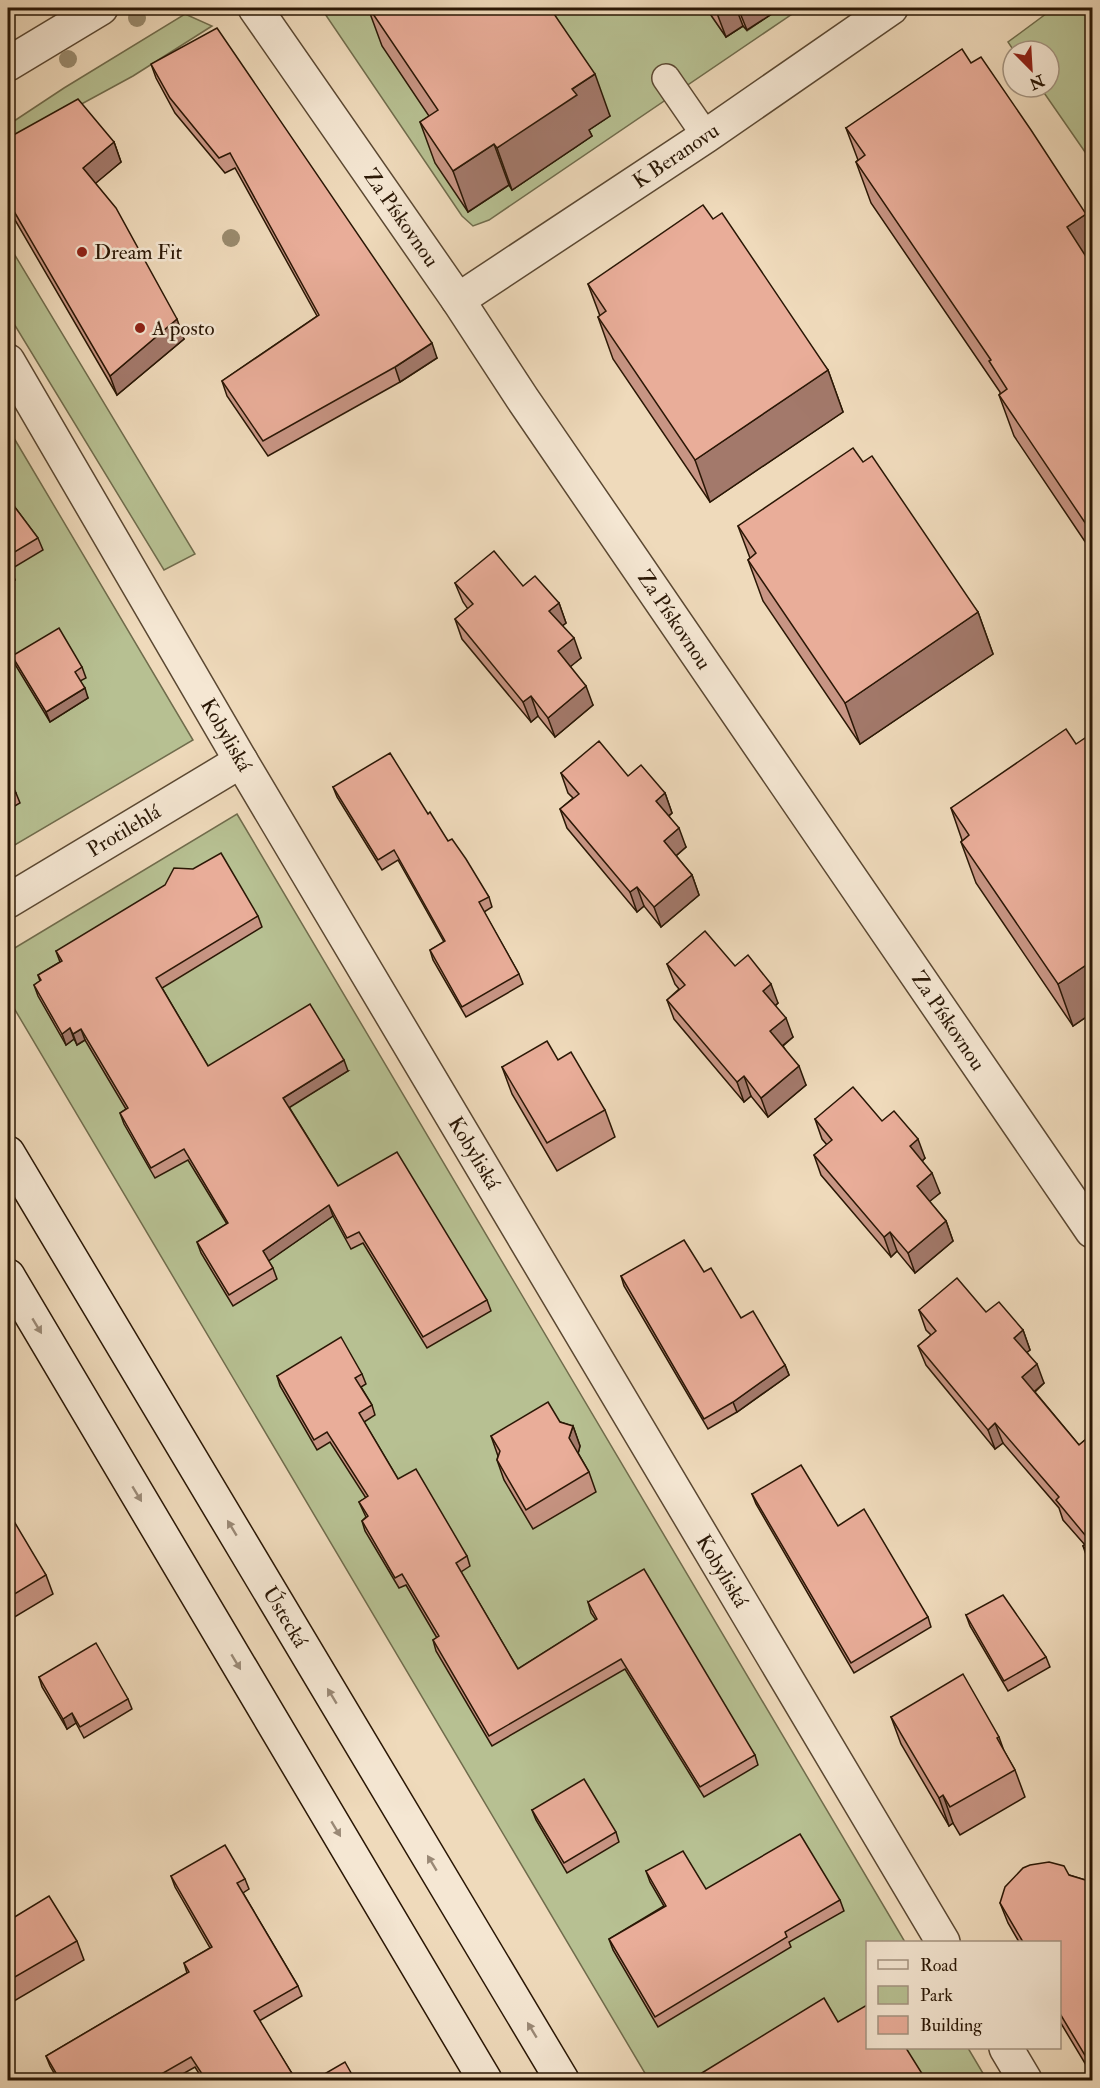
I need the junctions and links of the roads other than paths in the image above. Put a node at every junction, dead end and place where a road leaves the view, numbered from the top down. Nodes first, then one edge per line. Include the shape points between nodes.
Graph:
1 (102, 8) edge
2 (255, 8) edge
3 (891, 8) edge
4 (8, 64) edge
5 (666, 78) dead end
6 (706, 136) junction
7 (458, 300) junction
8 (8, 361) edge
9 (241, 761) junction
10 (8, 901) edge
11 (8, 1152) edge
12 (1092, 1231) edge
13 (8, 1276) edge
14 (942, 1941) edge
15 (1007, 2049) edge
16 (485, 2080) edge
17 (562, 2080) edge
18 (1025, 2080) edge

1 - 4 street
2 - 7 street, Za Pískovnou
3 - 6 street, K Beranovu
5 - 6 lane
6 - 7 street, K Beranovu
7 - 12 street, Za Pískovnou
8 - 9 street, Kobyliská
9 - 10 street, Protilehlá
9 - 14 street, Kobyliská
17 -> 11 street, Ústecká
13 -> 16 street
15 - 18 street

